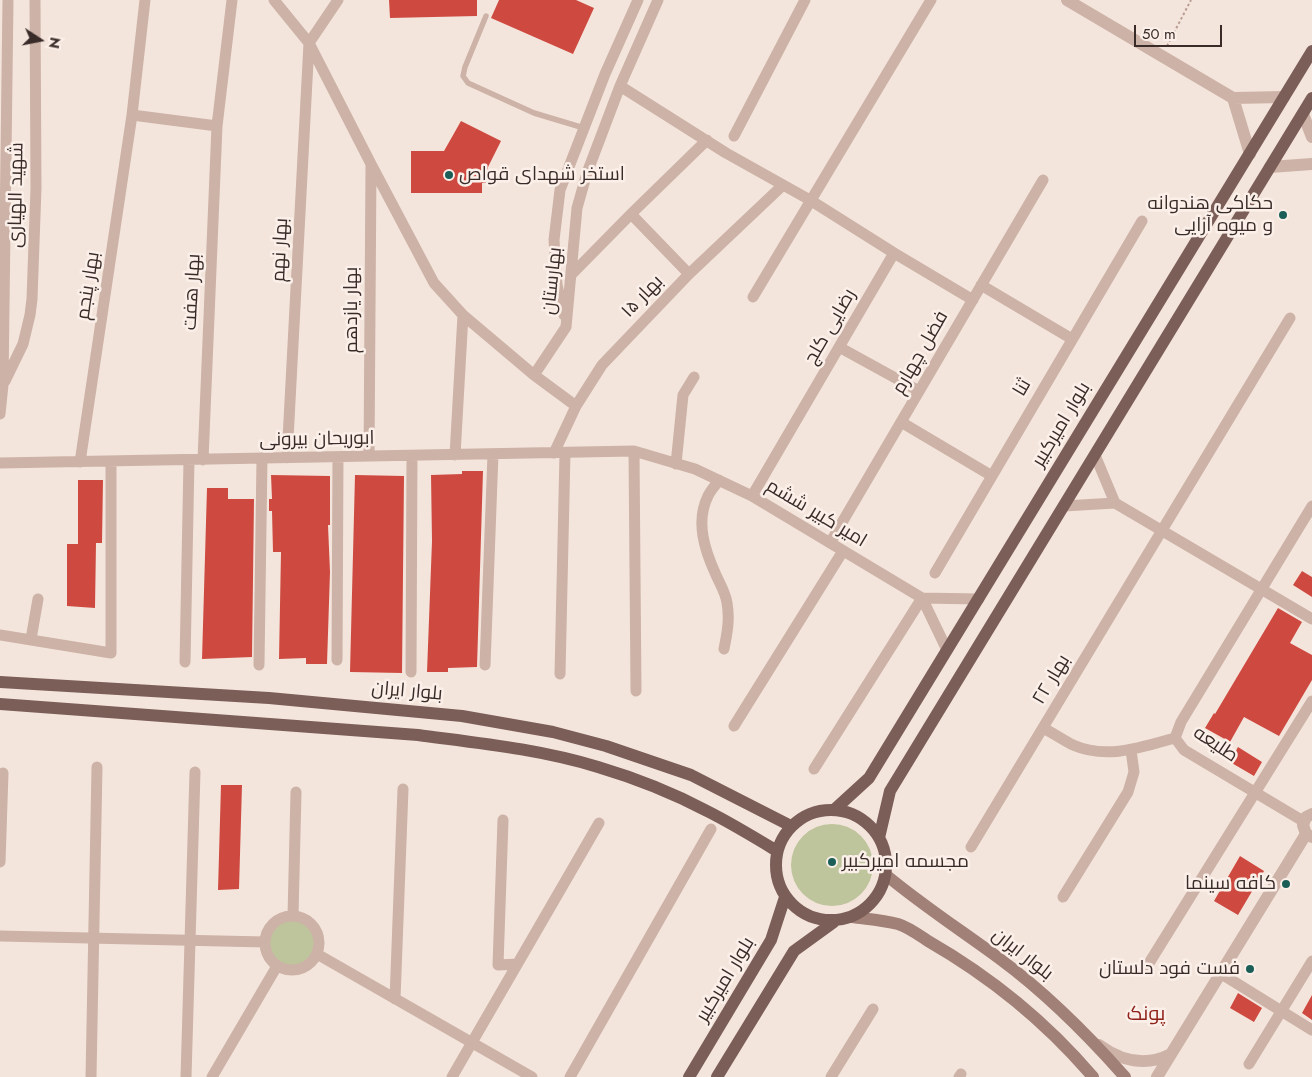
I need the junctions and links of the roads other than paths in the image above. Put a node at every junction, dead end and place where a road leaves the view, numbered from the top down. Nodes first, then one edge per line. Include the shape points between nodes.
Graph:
1 (8, 0) edge
2 (35, 0) edge
3 (145, 0) edge
4 (232, 0) edge
5 (274, 0) edge
6 (338, 0) edge
7 (638, 0) edge
8 (658, 0) edge
9 (805, 0) edge
10 (931, 0) edge
11 (1067, 0) edge
12 (486, 16) dead end
13 (309, 44) junction
14 (1312, 51) edge
15 (620, 86) junction
16 (1284, 97) junction
17 (1234, 98) junction
18 (1312, 98) edge
19 (1302, 114) junction
20 (132, 115) junction
21 (217, 126) junction
22 (584, 128) junction
23 (734, 136) dead end
24 (1312, 137) edge
25 (707, 140) junction
26 (1250, 154) junction
27 (370, 164) junction
28 (1312, 164) edge
29 (1270, 167) junction
30 (1043, 180) dead end
31 (783, 185) junction
32 (810, 200) junction
33 (630, 214) junction
34 (1142, 221) dead end
35 (894, 253) junction
36 (572, 274) junction
37 (689, 274) junction
38 (981, 285) junction
39 (753, 297) dead end
40 (973, 300) junction
41 (463, 315) junction
42 (1290, 318) dead end
43 (566, 327) junction
44 (1072, 339) junction
45 (839, 347) junction
46 (534, 375) junction
47 (694, 377) dead end
48 (3, 385) junction
49 (919, 391) junction
50 (576, 406) junction
51 (0, 414) edge
52 (901, 422) junction
53 (634, 451) junction
54 (560, 453) junction
55 (493, 454) junction
56 (455, 455) junction
57 (1095, 455) junction
58 (369, 456) junction
59 (412, 456) junction
60 (338, 457) junction
61 (262, 458) junction
62 (287, 458) junction
63 (189, 460) junction
64 (203, 460) junction
65 (110, 461) junction
66 (80, 462) junction
67 (0, 463) edge
68 (676, 464) junction
69 (992, 476) junction
70 (719, 480) junction
71 (752, 496) junction
72 (1115, 503) junction
73 (1064, 506) junction
74 (1312, 506) edge
75 (1163, 531) junction
76 (830, 543) junction
77 (843, 550) junction
78 (936, 573) dead end
79 (1262, 589) junction
80 (922, 598) junction
81 (38, 599) dead end
82 (979, 599) junction
83 (1312, 619) edge
84 (0, 635) edge
85 (31, 639) junction
86 (724, 650) dead end
87 (947, 650) junction
88 (337, 660) dead end
89 (185, 662) dead end
90 (485, 664) dead end
91 (259, 665) dead end
92 (411, 672) dead end
93 (560, 674) dead end
94 (0, 682) edge
95 (636, 691) dead end
96 (1312, 701) edge
97 (0, 704) edge
98 (734, 726) dead end
99 (1043, 728) junction
100 (1175, 738) junction
101 (1131, 750) junction
102 (97, 767) dead end
103 (814, 769) dead end
104 (195, 772) dead end
105 (3, 773) dead end
106 (403, 789) dead end
107 (296, 792) dead end
108 (1256, 792) junction
109 (834, 810) junction
110 (503, 820) dead end
111 (599, 823) dead end
112 (791, 826) junction
113 (1308, 826) edge
114 (711, 829) dead end
115 (879, 838) junction
116 (971, 847) dead end
117 (777, 851) junction
118 (0, 862) edge
119 (886, 874) junction
120 (785, 897) junction
121 (1063, 897) dead end
122 (293, 916) junction
123 (852, 917) junction
124 (834, 922) junction
125 (0, 936) edge
126 (93, 938) junction
127 (190, 940) junction
128 (265, 942) junction
129 (317, 954) junction
130 (1312, 961) edge
131 (517, 964) junction
132 (278, 966) junction
133 (1146, 968) dead end
134 (1220, 973) junction
135 (395, 999) junction
136 (873, 1009) dead end
137 (1281, 1011) junction
138 (1312, 1030) edge
139 (472, 1042) junction
140 (1094, 1042) junction
141 (1171, 1054) junction
142 (1249, 1064) dead end
143 (91, 1077) edge
144 (186, 1077) edge
145 (212, 1077) edge
146 (452, 1077) edge
147 (532, 1077) edge
148 (570, 1077) edge
149 (689, 1077) edge
150 (717, 1077) edge
151 (831, 1077) edge
152 (1093, 1077) edge
153 (1125, 1077) edge
154 (1157, 1077) edge

1 - 48 street, شهید الهیاری
2 - 48 street, شهید الهیاری via 36,188 32,299 23,344
3 - 20 street, بهار پنجم
4 - 21 street, بهار هفت
5 - 13 street
6 - 13 street
7 - 22 street, بهارستان
8 - 15 street, بهارستان
9 - 23 street
10 - 32 street
11 - 17 street
12 - 22 lane via 465,67 463,76 468,83 534,113
13 - 27 street
13 - 62 street, بهار نهم
14 - 16 main road, بلوار امیرکبیر
15 - 25 street
15 - 36 street, بهارستان via 577,208
16 - 17 street
16 - 26 main road, بلوار امیرکبیر
17 - 26 street
18 - 19 main road
19 - 24 street
19 - 29 main road
20 - 21 street
20 - 66 street, بهار پنجم
21 - 64 street, بهار هفت
22 - 43 street, بهارستان via 560,190 554,240 557,285
25 - 31 street
25 - 33 street
26 - 82 main road, بلوار امیرکبیر
27 - 41 street via 434,283
27 - 58 street, بهار یازدهم
28 - 29 street
29 - 57 main road
30 - 38 street, فضل چهارم
31 - 32 street
31 - 37 street, بهار ۱۵
32 - 35 street
32 - 39 street
33 - 36 street
33 - 37 street
34 - 44 street, ثنا
35 - 40 street
35 - 45 street, رضایی کلج
36 - 43 street, بهارستان
37 - 50 street, بهار ۱۵ via 602,365
38 - 40 street, فضل چهارم
38 - 44 street
40 - 49 street, فضل چهارم
41 - 46 street
41 - 56 street
42 - 75 street, بهار ۲۲
43 - 46 street
44 - 69 street, ثنا
45 - 49 street
45 - 71 street, رضایی کلج
46 - 50 street
47 - 68 street via 683,395
48 - 51 street, شهید الهیاری
49 - 52 street, فضل چهارم
50 - 54 street, بهار ۱۵
52 - 69 street
52 - 76 street, فضل چهارم
53 - 54 street, ابوریحان بیرونی
53 - 68 street, امیر کبیر ششم
53 - 95 street
54 - 55 street, ابوریحان بیرونی
54 - 93 street
55 - 56 street, ابوریحان بیرونی
55 - 90 street
56 - 59 street, ابوریحان بیرونی
57 - 72 street
57 - 73 main road
58 - 59 street, ابوریحان بیرونی
58 - 60 street, ابوریحان بیرونی
59 - 92 street
60 - 62 street, ابوریحان بیرونی
60 - 88 street
61 - 62 street, ابوریحان بیرونی
61 - 64 street, ابوریحان بیرونی
61 - 91 street
63 - 64 street, ابوریحان بیرونی
63 - 65 street, ابوریحان بیرونی
63 - 89 street
65 - 66 street, ابوریحان بیرونی
65 - 85 street via 111,653
66 - 67 street, ابوریحان بیرونی
68 - 70 street, امیر کبیر ششم
69 - 78 street, ثنا
70 - 71 street, امیر کبیر ششم
70 - 86 street via 708,496 702,524 711,564 727,602 728,628
71 - 76 street, امیر کبیر ششم
72 - 73 street
72 - 75 street
73 - 115 main road via 890,791
74 - 79 street
75 - 79 street
75 - 99 street, بهار ۲۲
76 - 77 street, امیر کبیر ششم
77 - 80 street, امیر کبیر ششم
77 - 98 street
79 - 83 street
79 - 100 street via 1181,722
80 - 82 street
80 - 87 street
80 - 103 street
81 - 85 street
82 - 87 main road, بلوار امیرکبیر
84 - 85 street
87 - 109 main road, بلوار امیرکبیر via 869,778
94 - 112 main road, بلوار ایران via 269,698 462,716 554,732 691,775
96 - 108 street
97 - 117 main road via 418,735 550,754 650,785 708,811
99 - 101 street, طلیعه via 1074,745 1099,752
99 - 116 street, بهار ۲۲
100 - 101 street, طلیعه
100 - 108 street, طلیعه via 1184,750
101 - 121 street via 1134,772 1128,792
102 - 126 street
104 - 127 street
105 - 118 street
106 - 135 street
107 - 122 street
108 - 113 street, طلیعه
108 - 133 street
109 - 112 main road via 818,811
109 - 115 main road via 852,814 868,824
110 - 131 street via 498,965
111 - 131 street
112 - 117 main road
113 - 134 street
114 - 148 street
115 - 119 main road via 886,856
117 - 120 main road via 776,875
119 - 123 main road via 880,892 868,907
119 - 140 main road, بلوار ایران via 916,900 1001,959
120 - 124 main road via 798,911 815,919
120 - 149 main road, بلوار امیرکبیر via 771,940
122 - 128 street via 277,921
122 - 129 street via 315,928 319,945
123 - 124 main road
123 - 152 main road via 899,924 949,953 986,978 1031,1016
124 - 150 main road via 794,952
125 - 126 street
126 - 127 street
126 - 143 street
127 - 128 street
127 - 144 street
128 - 132 street via 266,951
129 - 132 street via 312,962 295,970
129 - 135 street
130 - 137 street
131 - 139 street
132 - 145 street
134 - 137 street
134 - 141 street
135 - 139 street
136 - 151 street
137 - 138 street
137 - 142 street
139 - 146 street
139 - 147 street
140 - 141 street via 1108,1052 1141,1062 1158,1061
140 - 153 main road, بلوار ایران
141 - 154 street

